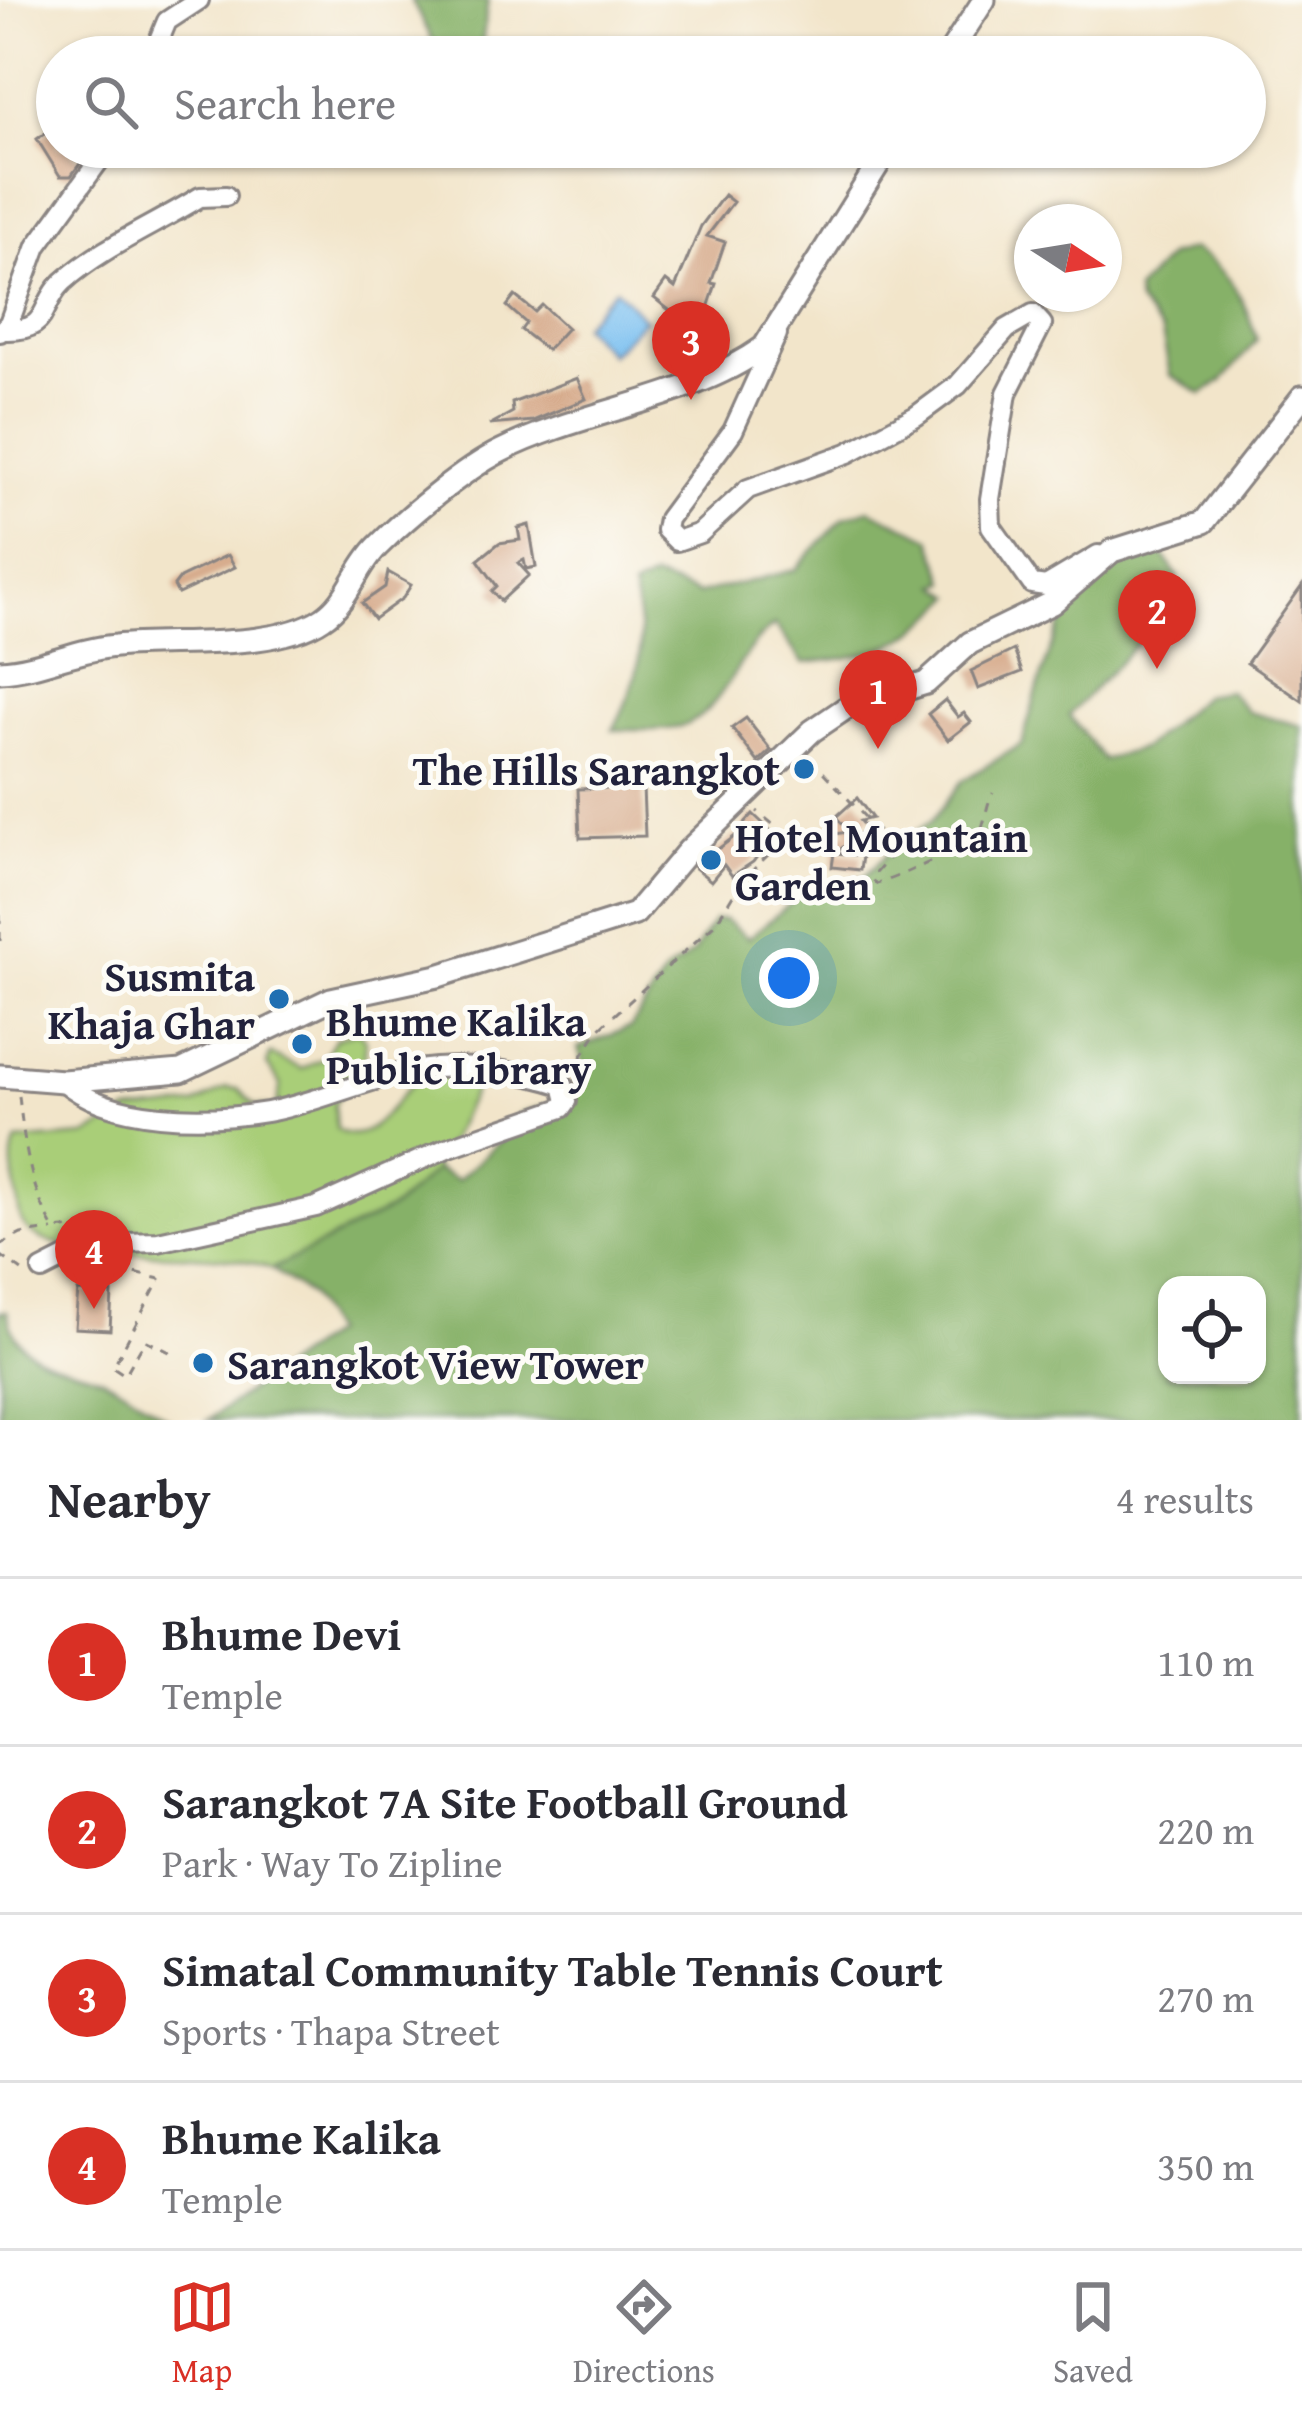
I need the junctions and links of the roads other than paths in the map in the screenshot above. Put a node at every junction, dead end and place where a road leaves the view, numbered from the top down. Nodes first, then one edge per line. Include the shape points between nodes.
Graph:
1 (200, 0) edge
2 (984, 0) edge
3 (161, 36) edge
4 (961, 36) edge
5 (94, 168) edge
6 (877, 168) edge
7 (226, 196) dead end
8 (782, 323) junction
9 (2, 331) edge
10 (1302, 397) edge
11 (1112, 551) junction
12 (0, 671) edge
13 (9, 1077) edge
14 (63, 1081) junction
15 (42, 1270) dead end

1 - 3 street via 167,21
2 - 4 street
5 - 9 street via 37,246
6 - 8 street
7 - 9 street via 200,197 65,280 44,318
8 - 11 street via 733,431 668,519 666,530 677,541 700,533 748,489 848,453 916,416 958,385 1007,328 1033,314 1042,324 1007,393 991,526 1031,584 1046,586
8 - 12 street via 742,363 498,452 375,548 319,621 248,637 112,646
10 - 11 street via 1204,522
11 - 14 street via 1052,603 970,643 926,683 846,708 688,851 646,907 617,923 310,1008 181,1071
13 - 14 street
14 - 15 street via 108,1105 203,1116 270,1112 430,1068 500,1070 563,1084 567,1102 316,1208 158,1242 93,1244

